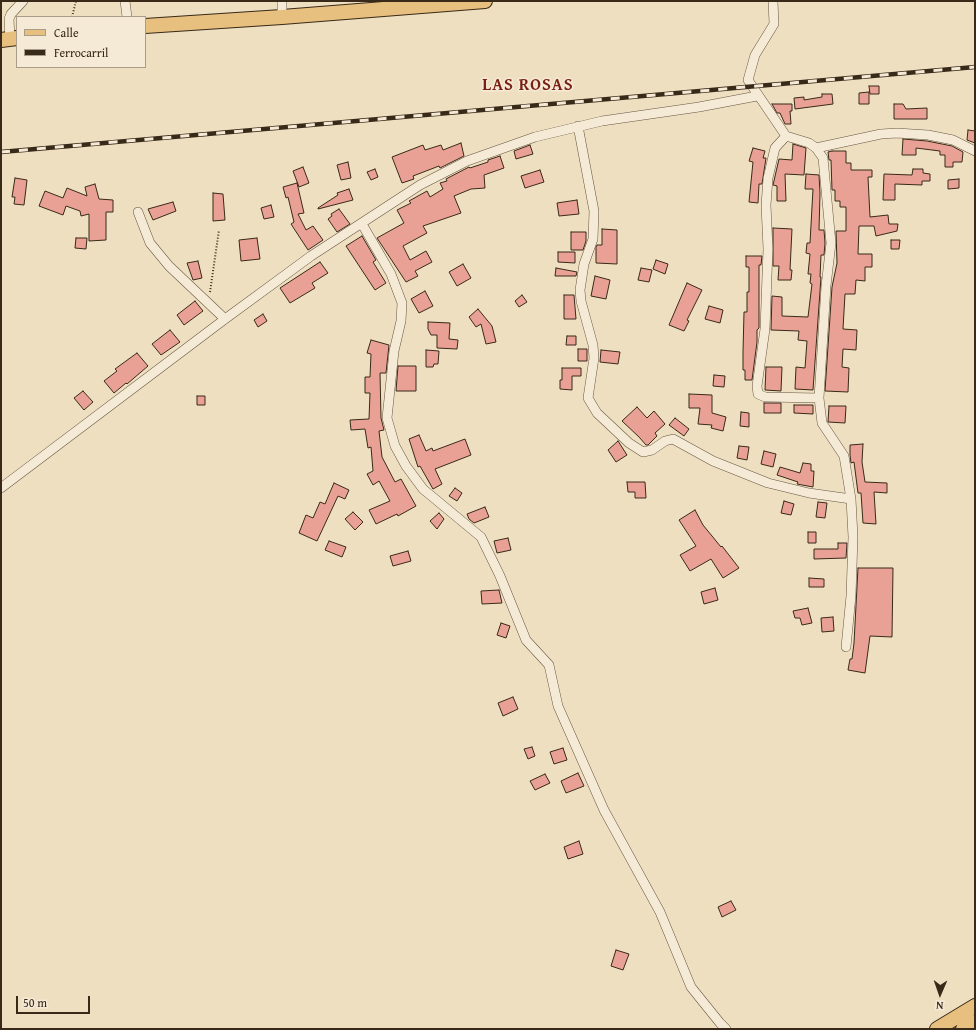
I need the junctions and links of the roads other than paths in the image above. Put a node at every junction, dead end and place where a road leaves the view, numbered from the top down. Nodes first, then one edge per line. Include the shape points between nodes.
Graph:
1 (23, 1) edge
2 (125, 1) edge
3 (282, 1) edge
4 (485, 1) edge
5 (773, 1) edge
6 (127, 16) edge
7 (282, 17) junction
8 (146, 26) edge
9 (9, 39) edge
10 (757, 96) junction
11 (578, 126) junction
12 (786, 136) junction
13 (816, 148) junction
14 (975, 151) edge
15 (138, 212) dead end
16 (362, 224) junction
17 (224, 319) junction
18 (819, 398) junction
19 (1, 488) edge
20 (852, 499) junction
21 (846, 647) dead end
22 (975, 1006) edge
23 (975, 1022) edge
24 (726, 1029) edge
25 (937, 1029) edge
26 (963, 1029) edge

1 - 9 street via 9,19
2 - 6 street
3 - 7 street
4 - 7 main road
5 - 10 street via 774,24 755,55 748,80
7 - 8 main road
10 - 11 street
10 - 12 street via 765,103
11 - 16 street via 535,137 467,161 420,185
11 - 20 street via 594,211 593,239 584,264 580,290 594,358 588,398 597,413 629,443 643,452 652,450 665,440 673,439 713,461 768,482 809,493
12 - 13 street via 802,140
12 - 18 street via 775,148 768,178 765,330 758,394 765,397
13 - 14 street via 897,133 953,140
13 - 18 street via 823,158 831,243
15 - 17 street via 150,243 169,266
16 - 17 street via 311,256
16 - 24 street via 391,274 402,303 387,418 395,446 423,489 481,536 526,640 549,665 558,706 604,810 660,912 692,987
17 - 19 street
18 - 20 street via 822,423 844,456
20 - 21 street via 852,566
22 - 25 main road
23 - 26 main road

